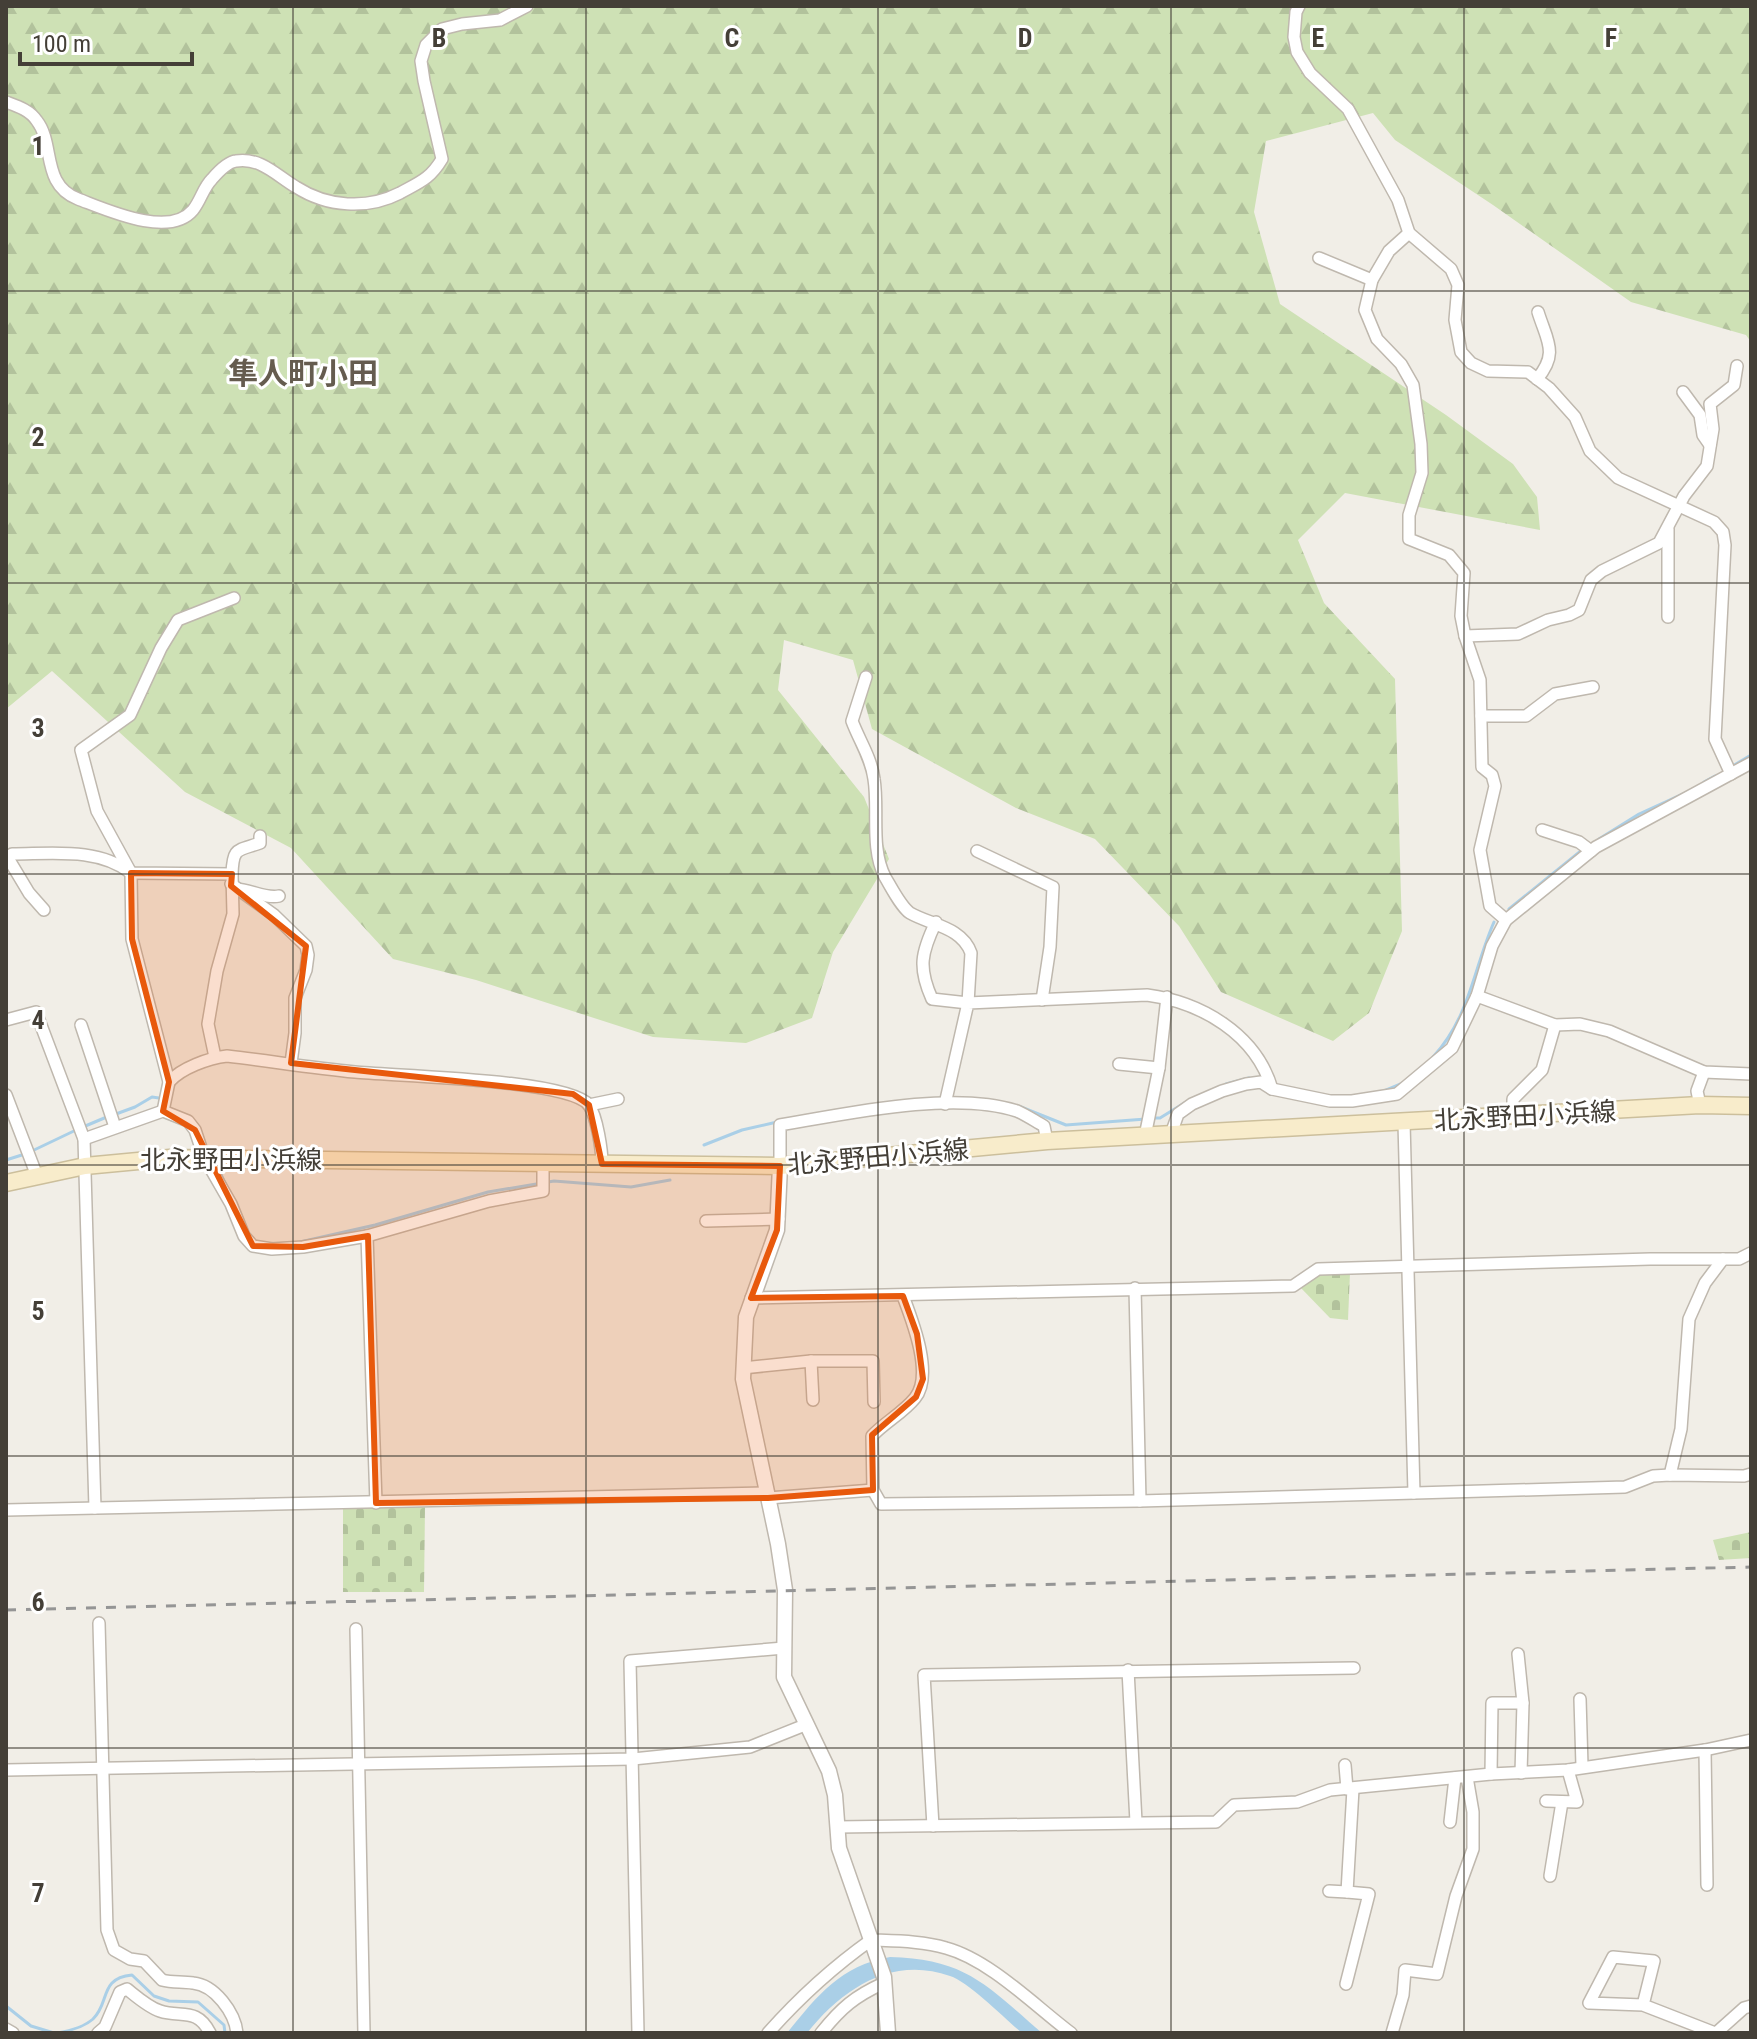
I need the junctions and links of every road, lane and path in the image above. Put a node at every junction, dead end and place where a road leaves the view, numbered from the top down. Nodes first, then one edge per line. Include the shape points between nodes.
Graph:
1 (527, 6) edge
2 (1299, 6) edge
3 (6, 102) edge
4 (1409, 233) junction
5 (1319, 258) dead end
6 (1372, 280) junction
7 (1538, 312) dead end
8 (1737, 366) dead end
9 (1537, 379) junction
10 (1683, 392) dead end
11 (1710, 445) junction
12 (1678, 507) junction
13 (1668, 528) junction
14 (234, 598) dead end
15 (1668, 617) dead end
16 (1465, 636) junction
17 (866, 677) dead end
18 (1593, 687) dead end
19 (1481, 716) junction
20 (1751, 763) edge
21 (1731, 774) junction
22 (1542, 830) dead end
23 (260, 836) dead end
24 (977, 851) dead end
25 (1591, 851) junction
26 (7, 859) edge
27 (131, 873) junction
28 (232, 882) junction
29 (279, 896) dead end
30 (44, 910) dead end
31 (1506, 920) junction
32 (936, 922) junction
33 (1477, 996) junction
34 (1167, 997) junction
35 (1042, 1000) junction
36 (968, 1003) junction
37 (6, 1020) edge
38 (81, 1025) dead end
39 (1555, 1025) junction
40 (215, 1057) junction
41 (291, 1063) junction
42 (1119, 1064) dead end
43 (1159, 1068) junction
44 (1704, 1072) junction
45 (1751, 1074) edge
46 (168, 1084) junction
47 (1271, 1084) junction
48 (6, 1095) edge
49 (618, 1099) dead end
50 (946, 1099) junction
51 (1352, 1101) junction
52 (589, 1105) junction
53 (1700, 1105) junction
54 (164, 1106) junction
55 (1751, 1106) edge
56 (1513, 1117) junction
57 (1404, 1123) junction
58 (114, 1124) junction
59 (1355, 1125) junction
60 (1146, 1130) junction
61 (80, 1131) junction
62 (1171, 1134) junction
63 (1047, 1141) junction
64 (204, 1157) junction
65 (33, 1162) junction
66 (602, 1164) junction
67 (85, 1166) junction
68 (780, 1166) junction
69 (543, 1169) junction
70 (6, 1183) edge
71 (779, 1219) junction
72 (706, 1221) dead end
73 (367, 1236) junction
74 (1751, 1253) edge
75 (1723, 1259) junction
76 (1406, 1265) junction
77 (1135, 1288) junction
78 (903, 1296) junction
79 (751, 1298) junction
80 (811, 1361) junction
81 (743, 1368) junction
82 (813, 1400) dead end
83 (874, 1402) dead end
84 (1751, 1474) edge
85 (1670, 1475) junction
86 (873, 1490) junction
87 (1414, 1493) junction
88 (768, 1495) junction
89 (1140, 1501) junction
90 (376, 1503) junction
91 (95, 1508) junction
92 (6, 1510) edge
93 (99, 1623) dead end
94 (356, 1629) dead end
95 (784, 1648) junction
96 (1518, 1654) dead end
97 (1354, 1668) dead end
98 (1128, 1670) junction
99 (1580, 1699) dead end
100 (1523, 1703) junction
101 (805, 1725) junction
102 (1751, 1740) edge
103 (1705, 1750) junction
104 (633, 1759) junction
105 (358, 1765) junction
106 (1345, 1765) dead end
107 (1582, 1766) junction
108 (103, 1768) junction
109 (6, 1770) edge
110 (1568, 1770) junction
111 (1521, 1773) junction
112 (1491, 1774) junction
113 (1461, 1777) junction
114 (1350, 1789) junction
115 (1546, 1801) dead end
116 (1562, 1802) junction
117 (1136, 1822) junction
118 (1450, 1822) dead end
119 (933, 1826) junction
120 (837, 1827) junction
121 (1550, 1876) dead end
122 (1707, 1885) dead end
123 (1329, 1891) dead end
124 (1347, 1892) junction
125 (872, 1945) junction
126 (884, 1980) junction
127 (1346, 1984) dead end
128 (1643, 2005) junction
129 (1751, 2006) edge
130 (6, 2029) edge
131 (13, 2033) edge
132 (98, 2033) edge
133 (210, 2033) edge
134 (237, 2033) edge
135 (364, 2033) edge
136 (638, 2033) edge
137 (768, 2033) edge
138 (821, 2033) edge
139 (888, 2033) edge
140 (1071, 2033) edge
141 (1392, 2033) edge
142 (1716, 2033) edge

1 - 3 street via 500,20 442,29 426,45 421,61 442,159 431,177 376,203 327,203 276,171 234,161 207,184 192,211 179,220 129,218 65,192 52,172 38,121
2 - 4 street via 1297,52 1310,73 1348,109 1398,200
4 - 6 street via 1389,251
4 - 9 street via 1451,269 1458,285 1455,320 1461,352 1488,371 1528,372
5 - 6 street
6 - 16 street via 1365,310 1377,339 1413,385 1418,417 1422,473 1409,515 1409,539 1449,555 1464,573
7 - 9 street via 1551,353
8 - 11 street via 1734,385 1710,404
9 - 12 street via 1575,417 1590,451 1618,478
10 - 11 street via 1700,415
11 - 12 street via 1707,466
12 - 13 street
12 - 21 street via 1714,522 1723,532 1715,739
13 - 15 street
13 - 16 street via 1659,543 1591,580 1579,610 1518,634
14 - 27 street via 178,620 130,715 81,750 97,811
16 - 19 street via 1480,680
17 - 32 street via 852,721 874,779 879,860 907,912
18 - 19 street via 1555,694 1526,716
19 - 31 street via 1482,767 1495,786 1480,850 1490,906
20 - 21 street
21 - 25 street
22 - 25 street
23 - 28 street via 260,843 233,855
24 - 35 street via 1053,887
25 - 31 street
26 - 27 street via 12,854 90,855
26 - 30 street
27 - 28 street
27 - 46 street via 132,939
28 - 29 street via 268,897
28 - 40 street via 233,914 208,1024
28 - 41 street via 306,946 306,970 295,998
31 - 33 street
32 - 36 street via 968,945
32 - 36 street via 922,949 924,980 932,999
33 - 39 street
33 - 51 street via 1452,1048 1417,1079 1397,1094
34 - 35 street
34 - 43 street
34 - 47 street via 1241,1036
35 - 36 street
36 - 50 street
37 - 61 street via 36,1012
38 - 58 street
39 - 44 street via 1609,1031
39 - 56 street via 1542,1070 1513,1099
40 - 41 street
40 - 46 street
41 - 52 street via 530,1087 573,1094
42 - 43 street
43 - 60 street
44 - 45 street
44 - 53 street via 1697,1091
46 - 54 street
47 - 51 street via 1330,1101
47 - 62 street via 1246,1084 1192,1104 1178,1114
48 - 65 street
49 - 52 street
50 - 63 street via 1019,1112 1044,1126
50 - 68 street via 780,1125
51 - 59 street
52 - 66 street
53 - 55 main road, 北永野田小浜線
53 - 56 main road, 北永野田小浜線
54 - 58 street
54 - 64 street via 188,1121
56 - 57 main road, 北永野田小浜線
57 - 59 main road, 北永野田小浜線
57 - 76 street
58 - 61 street
59 - 62 main road, 北永野田小浜線
60 - 62 main road, 北永野田小浜線
60 - 63 main road, 北永野田小浜線
61 - 67 street
63 - 68 main road, 北永野田小浜線
64 - 67 main road, 北永野田小浜線
64 - 69 main road, 北永野田小浜線
64 - 73 street via 253,1246 272,1249
65 - 67 main road, 北永野田小浜線
65 - 70 main road, 北永野田小浜線
66 - 68 main road, 北永野田小浜線
66 - 69 main road, 北永野田小浜線
67 - 91 street
68 - 71 street
69 - 73 street via 543,1190
71 - 72 street
71 - 79 street
73 - 90 street
74 - 75 street
75 - 76 street
75 - 85 street via 1689,1319 1681,1429
76 - 77 street via 1318,1269 1293,1286
76 - 87 street
77 - 78 street
77 - 89 street
78 - 79 street
78 - 86 street via 917,1334 923,1379 916,1397 872,1436
79 - 81 street
80 - 81 street
80 - 82 street
80 - 83 street via 873,1361
81 - 88 street
84 - 85 street
85 - 87 street via 1625,1487
86 - 88 street
86 - 89 street via 881,1504
87 - 89 street
88 - 90 street
88 - 95 street via 785,1590
90 - 91 street
91 - 92 street
93 - 108 street
94 - 105 street
95 - 101 street via 784,1677
95 - 104 street via 630,1661
96 - 100 street
97 - 98 street
98 - 117 street
98 - 119 street via 924,1675
99 - 107 street
100 - 111 street
100 - 112 street via 1492,1703
101 - 104 street via 750,1747
101 - 120 street via 829,1771
102 - 103 street
103 - 107 street
103 - 122 street
104 - 105 street
104 - 136 street
105 - 108 street
105 - 135 street
106 - 114 street
107 - 110 street
108 - 109 street
108 - 134 street via 107,1930 114,1950 144,1961 162,1980 200,1985 231,2012
110 - 111 street
110 - 116 street via 1577,1802
111 - 112 street
112 - 113 street
113 - 114 street
113 - 118 street
113 - 141 street via 1473,1812 1473,1849 1437,1974 1405,1970
114 - 117 street via 1297,1802 1234,1805 1216,1822
114 - 124 street
115 - 116 street
116 - 121 street
117 - 119 street
119 - 120 street
120 - 125 street via 844,1866
123 - 124 street
124 - 127 street via 1369,1894
125 - 126 street
125 - 137 street via 846,1958
125 - 140 street via 903,1941 968,1957
126 - 138 street via 857,1995
126 - 139 street
128 - 128 street via 1589,2003 1613,1957 1654,1961
128 - 142 street
129 - 142 street
130 - 131 street
132 - 133 street via 120,1992 127,1989 161,2012 197,2017

